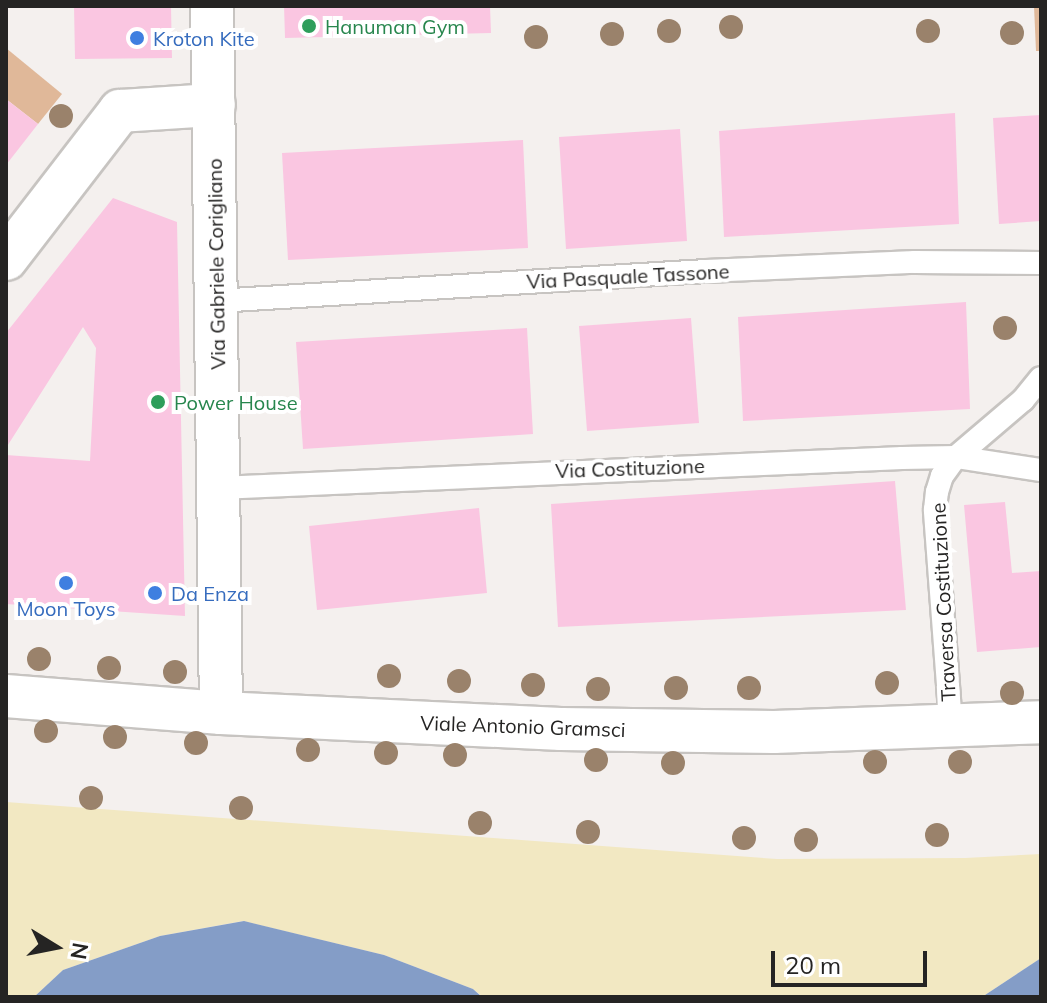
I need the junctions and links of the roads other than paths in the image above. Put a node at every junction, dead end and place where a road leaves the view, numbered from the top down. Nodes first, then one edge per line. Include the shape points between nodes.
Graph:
1 (212, 6) edge
2 (214, 105) junction
3 (6, 259) edge
4 (1041, 263) edge
5 (216, 301) junction
6 (1041, 378) edge
7 (956, 457) junction
8 (1041, 470) edge
9 (219, 488) junction
10 (6, 696) edge
11 (221, 713) junction
12 (1041, 722) edge
13 (951, 725) junction

1 - 2 street, Via Gabriele Corigliano
2 - 3 street via 120,111
2 - 5 street, Via Gabriele Corigliano
4 - 5 lane, Via Pasquale Tassone via 721,270
5 - 9 street, Via Gabriele Corigliano
6 - 7 lane, Traversa Costituzione
7 - 8 lane, Via Costituzione
7 - 9 lane, Via Costituzione
7 - 13 lane, Traversa Costituzione via 942,476 935,510
9 - 11 street, Via Gabriele Corigliano
10 - 11 street, Viale Antonio Gramsci
11 - 13 street, Viale Antonio Gramsci via 561,729 774,732
12 - 13 street, Viale Antonio Gramsci

